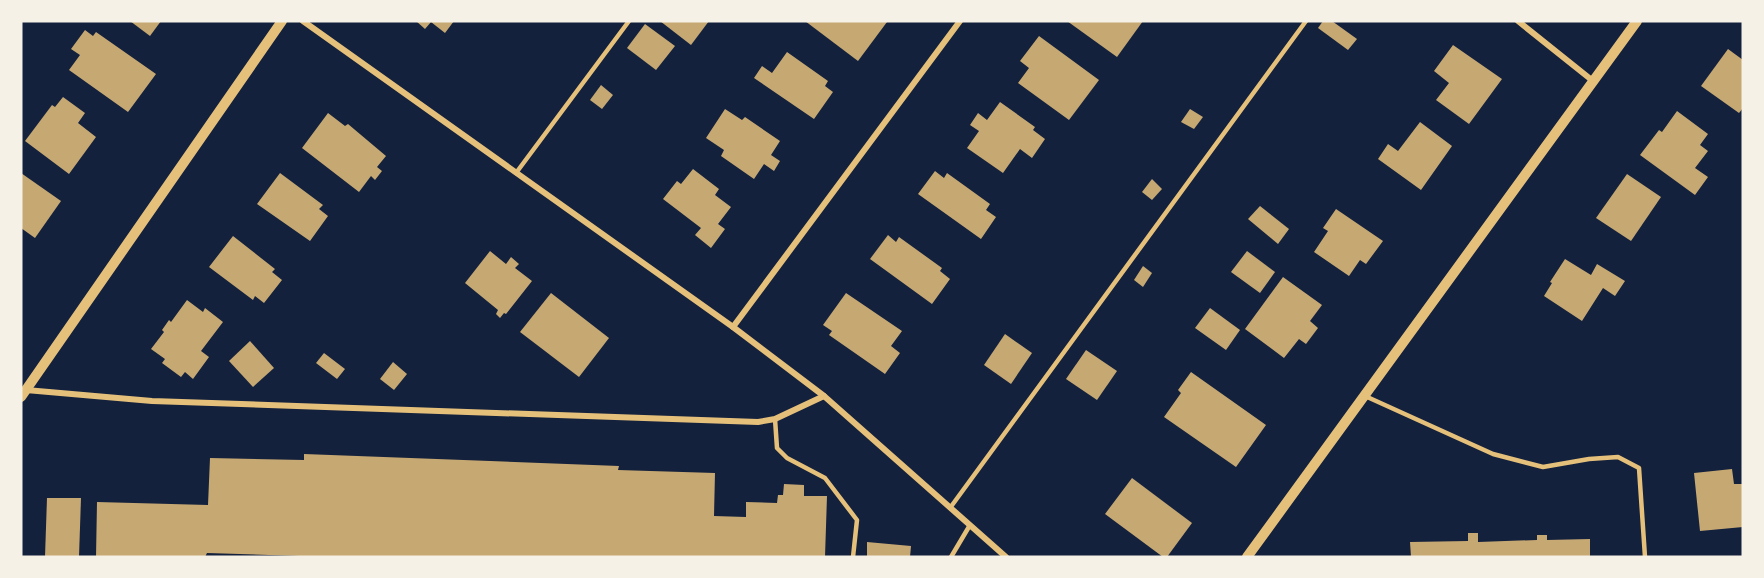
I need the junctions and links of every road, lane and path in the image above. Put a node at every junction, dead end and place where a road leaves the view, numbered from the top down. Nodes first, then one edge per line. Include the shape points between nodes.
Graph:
1 (282, 21) edge
2 (303, 21) edge
3 (629, 21) edge
4 (960, 21) edge
5 (1306, 21) edge
6 (1518, 21) edge
7 (1637, 21) edge
8 (1593, 81) junction
9 (516, 173) junction
10 (733, 327) junction
11 (24, 393) edge
12 (824, 396) junction
13 (1365, 396) junction
14 (775, 419) junction
15 (950, 508) junction
16 (970, 525) junction
17 (853, 557) edge
18 (951, 557) edge
19 (1006, 557) edge
20 (1247, 557) edge
21 (1645, 557) edge

1 - 11 street
2 - 9 street
3 - 9 lane
4 - 10 street
5 - 15 lane
6 - 8 street
7 - 8 street
8 - 13 street
9 - 10 street
10 - 12 street
11 - 14 street via 734,422
12 - 14 street
12 - 15 street
13 - 20 street
13 - 21 lane via 1493,454 1543,467 1618,457 1639,468
14 - 17 lane via 777,448 787,458 825,478 857,520
15 - 16 street
16 - 18 lane
16 - 19 street

